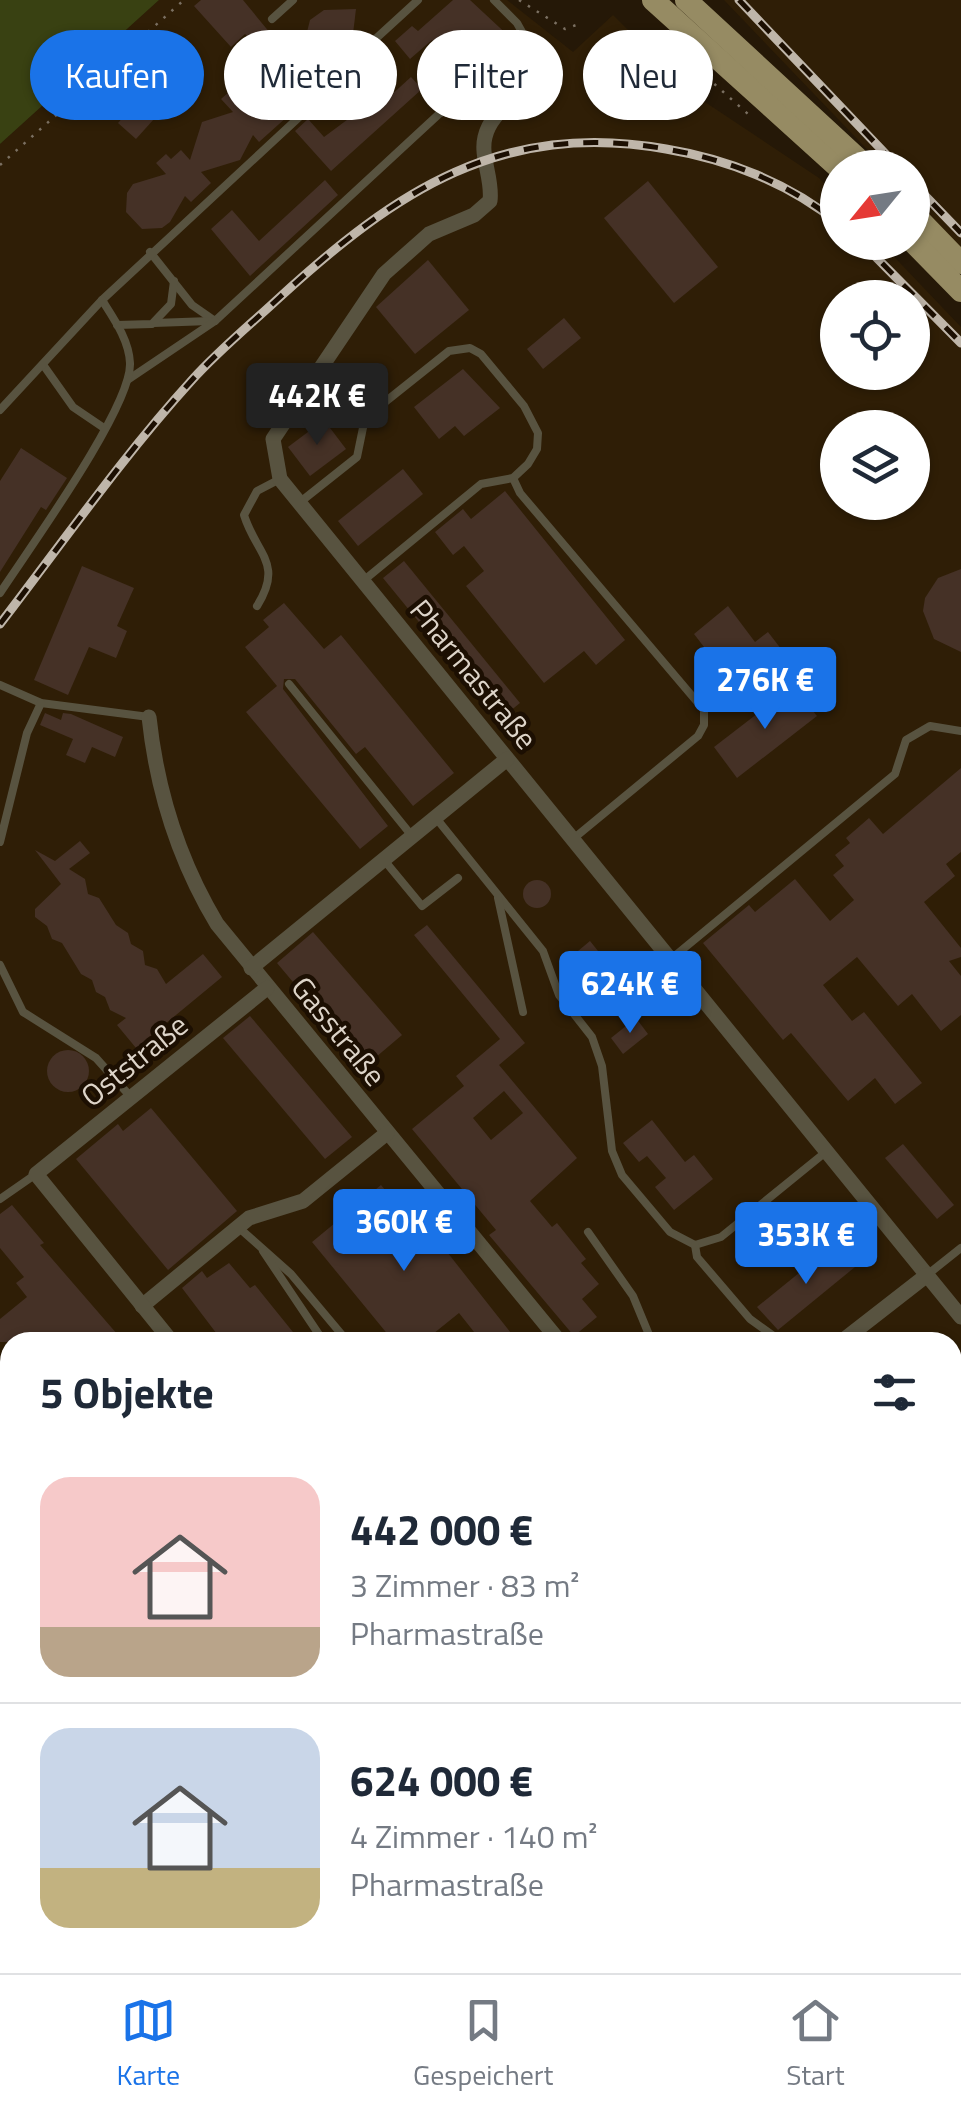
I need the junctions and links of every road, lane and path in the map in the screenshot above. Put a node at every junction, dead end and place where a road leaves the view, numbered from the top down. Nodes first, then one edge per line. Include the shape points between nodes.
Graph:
1 (184, 0) edge
2 (293, 0) edge
3 (418, 0) edge
4 (494, 0) edge
5 (520, 0) edge
6 (653, 0) edge
7 (687, 0) edge
8 (272, 20) dead end
9 (579, 24) dead end
10 (150, 30) edge
11 (521, 30) edge
12 (49, 120) edge
13 (432, 120) edge
14 (496, 120) edge
15 (820, 150) edge
16 (849, 150) edge
17 (0, 164) edge
18 (930, 230) edge
19 (150, 252) junction
20 (930, 259) edge
21 (961, 262) edge
22 (174, 279) junction
23 (961, 291) edge
24 (102, 300) junction
25 (215, 320) junction
26 (118, 324) junction
27 (152, 324) junction
28 (44, 366) junction
29 (129, 379) junction
30 (0, 410) edge
31 (104, 428) junction
32 (513, 478) junction
33 (280, 479) junction
34 (299, 502) junction
35 (363, 581) junction
36 (0, 593) edge
37 (257, 606) dead end
38 (289, 684) dead end
39 (0, 685) edge
40 (40, 702) junction
41 (149, 716) joint
42 (961, 730) edge
43 (507, 759) junction
44 (436, 818) junction
45 (412, 836) junction
46 (572, 839) junction
47 (0, 842) edge
48 (384, 860) junction
49 (458, 878) dead end
50 (496, 893) junction
51 (671, 959) junction
52 (0, 965) edge
53 (251, 968) junction
54 (267, 988) junction
55 (522, 1012) dead end
56 (131, 1098) junction
57 (387, 1133) junction
58 (827, 1151) junction
59 (36, 1174) junction
60 (0, 1200) edge
61 (238, 1228) junction
62 (588, 1232) dead end
63 (694, 1244) junction
64 (262, 1247) junction
65 (961, 1248) edge
66 (926, 1275) junction
67 (142, 1306) junction
68 (961, 1317) edge
69 (160, 1332) edge
70 (317, 1332) edge
71 (340, 1332) edge
72 (548, 1332) edge
73 (648, 1332) edge
74 (768, 1332) edge
75 (854, 1332) edge

1 - 10 path
2 - 8 lane
3 - 19 lane
4 - 11 lane
5 - 9 path via 565,29
6 - 15 main road
7 - 16 main road
12 - 17 path
13 - 25 lane
14 - 33 street via 484,147 490,200 474,215 430,234 384,274 272,438
18 - 21 main road
19 - 22 lane
19 - 24 lane
20 - 23 main road
22 - 25 lane via 192,305
22 - 27 lane via 171,304
24 - 26 lane
24 - 28 lane
25 - 27 lane
25 - 29 lane
26 - 27 lane
26 - 29 lane
28 - 30 lane
28 - 31 lane via 73,407
29 - 31 lane
31 - 36 lane
32 - 34 lane via 537,449 534,420 481,354 459,347 365,418 356,458
32 - 35 lane via 481,484
32 - 46 lane via 704,710 698,736
33 - 34 street, Pharmastraße
33 - 37 lane via 258,492 244,515 270,576
34 - 35 street, Pharmastraße
35 - 43 street, Pharmastraße
38 - 45 lane
39 - 40 lane
40 - 41 lane
40 - 47 lane
41 - 53 street, Gasstraße via 181,857 217,924
42 - 51 lane via 930,726 906,740 894,774
43 - 44 street
43 - 46 street, Pharmastraße
44 - 45 street
44 - 50 lane
45 - 48 street
46 - 51 street, Pharmastraße
48 - 49 lane via 422,906
48 - 53 street
50 - 55 lane
50 - 63 lane via 543,951 559,995 592,1036 622,1175 670,1232
51 - 58 street, Pharmastraße
52 - 56 lane via 24,1012 96,1058
53 - 54 street, Gasstraße
54 - 56 street, Oststraße
54 - 57 street, Gasstraße
56 - 59 street, Oststraße
57 - 61 street via 303,1201 249,1218
57 - 72 street, Gasstraße
58 - 63 lane via 721,1237
58 - 66 street, Pharmastraße
59 - 60 lane
59 - 67 street
61 - 64 lane
61 - 67 street
62 - 73 lane via 633,1296
63 - 74 lane via 697,1257
64 - 70 lane
64 - 71 lane
65 - 66 lane
66 - 68 street, Pharmastraße
66 - 75 street
67 - 69 street

